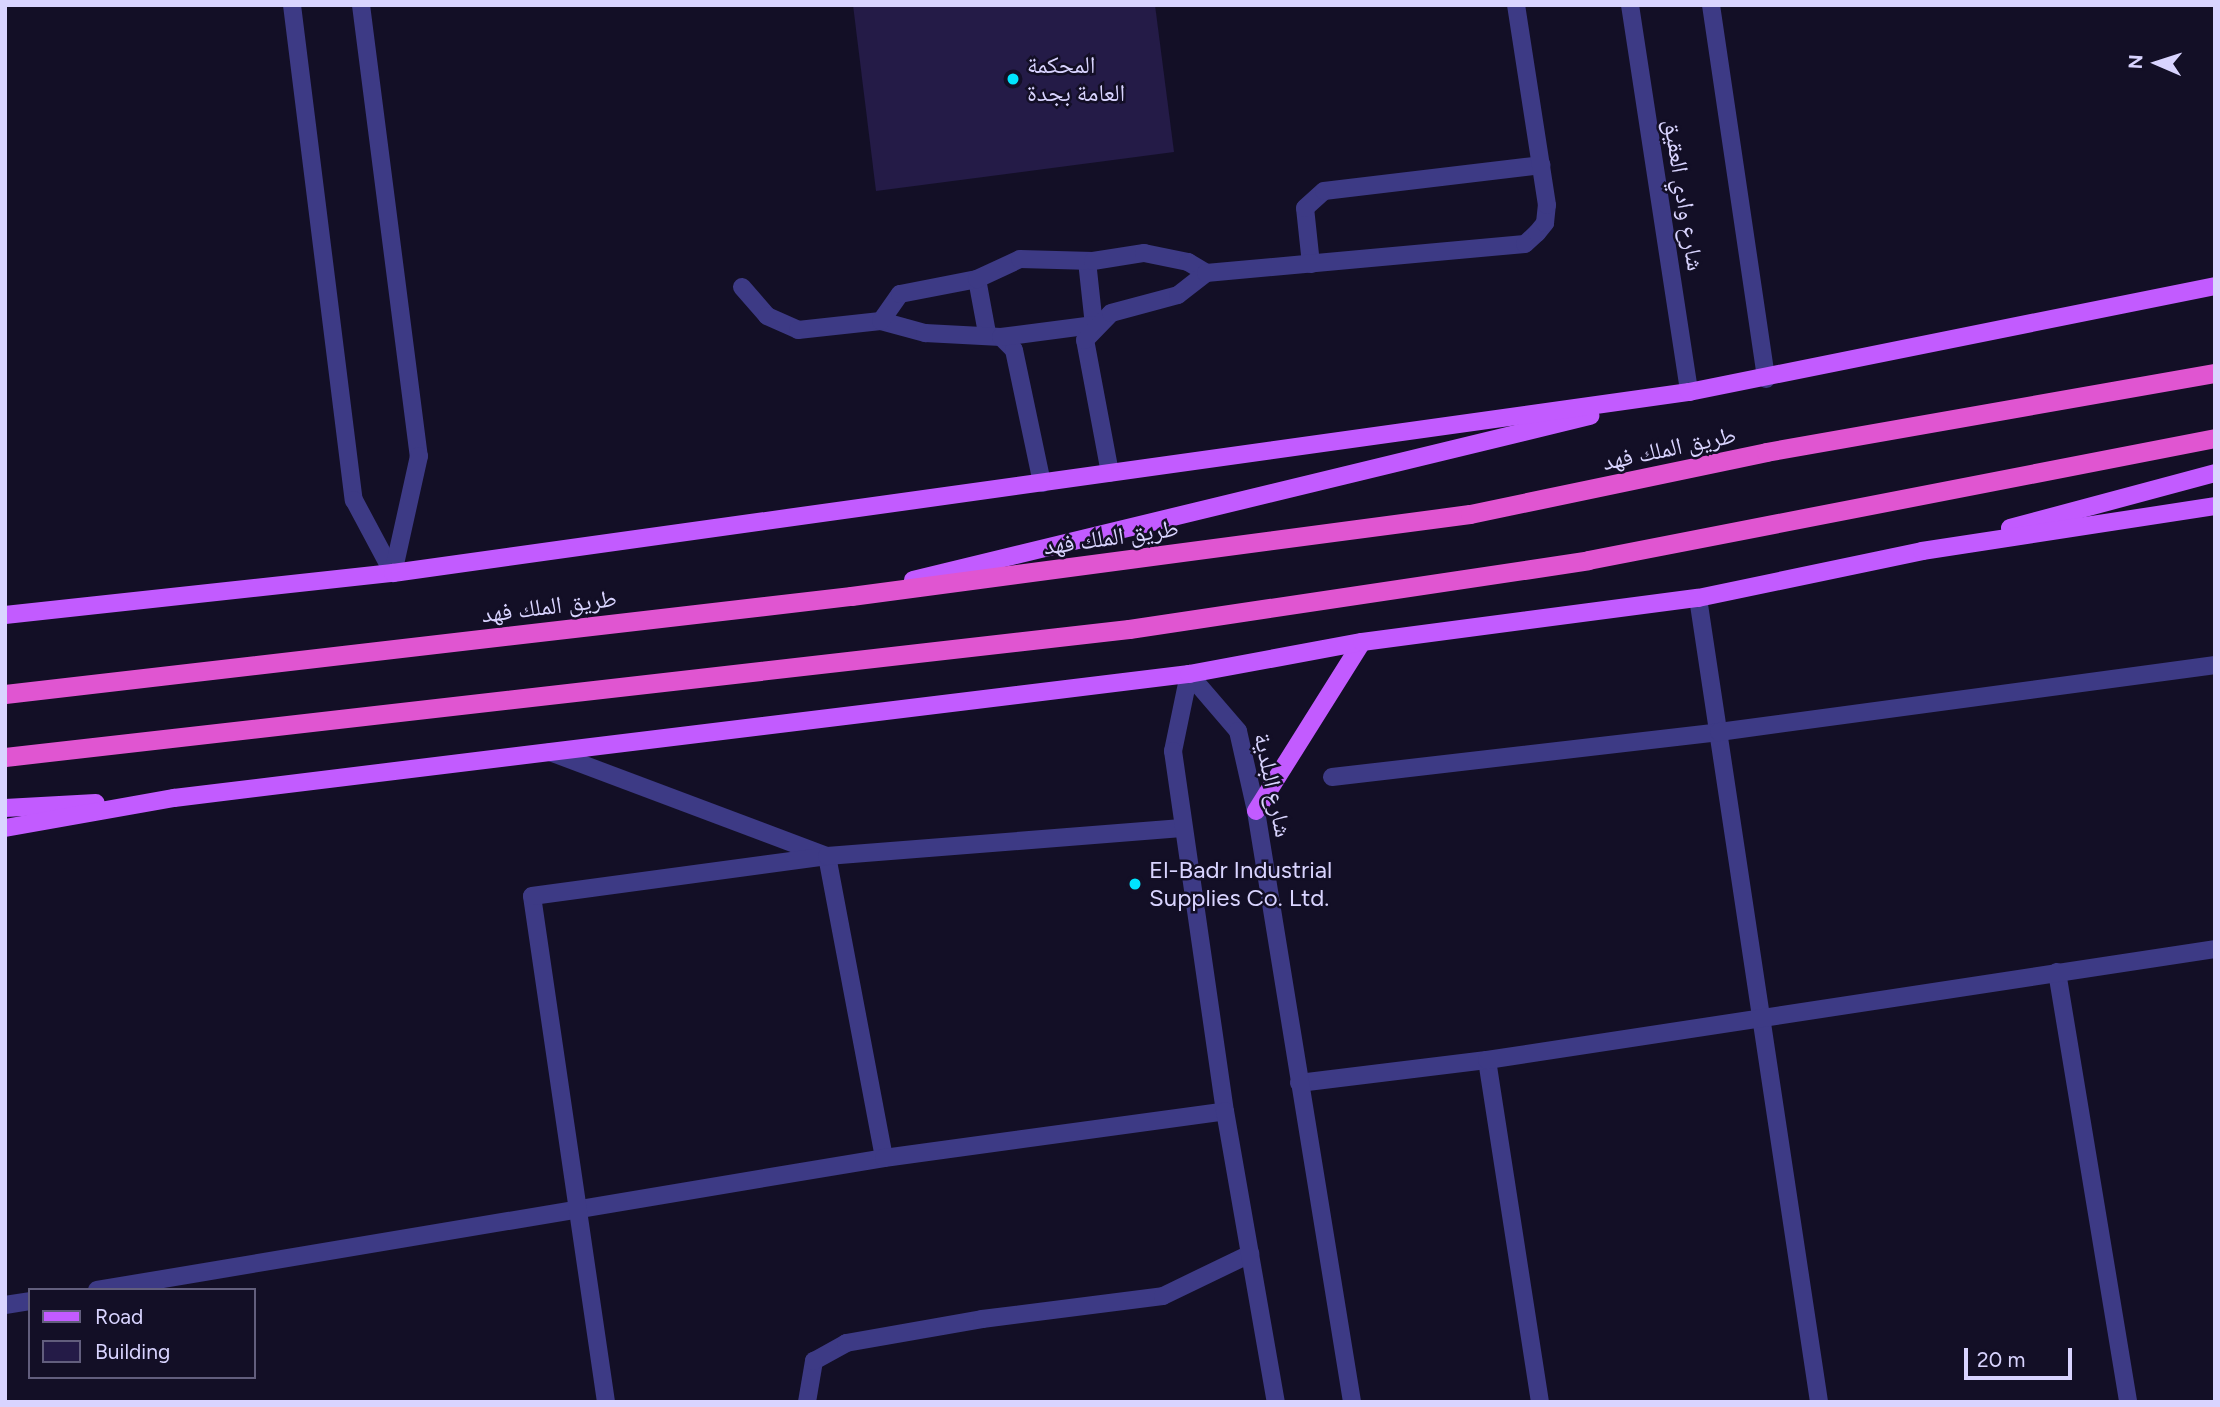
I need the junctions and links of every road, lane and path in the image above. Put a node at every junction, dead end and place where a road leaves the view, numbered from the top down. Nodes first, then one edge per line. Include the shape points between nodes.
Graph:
1 (292, 5) edge
2 (361, 5) edge
3 (1516, 5) edge
4 (1630, 5) edge
5 (1711, 5) edge
6 (1542, 165) junction
7 (1087, 261) junction
8 (1311, 264) junction
9 (1206, 273) junction
10 (977, 279) junction
11 (2215, 286) edge
12 (742, 287) dead end
13 (881, 321) junction
14 (1094, 325) junction
15 (994, 335) junction
16 (2215, 373) edge
17 (1766, 379) junction
18 (1689, 392) junction
19 (2215, 438) edge
20 (1110, 473) junction
21 (2215, 473) edge
22 (1042, 482) junction
23 (2215, 506) edge
24 (1923, 551) junction
25 (393, 573) junction
26 (851, 596) junction
27 (1698, 598) junction
28 (5, 615) edge
29 (1362, 642) junction
30 (2215, 665) edge
31 (1189, 674) junction
32 (5, 694) edge
33 (1719, 732) junction
34 (550, 752) junction
35 (5, 757) edge
36 (1332, 777) dead end
37 (174, 798) junction
38 (5, 808) edge
39 (1256, 811) junction
40 (5, 828) edge
41 (1182, 828) junction
42 (827, 856) junction
43 (2215, 949) edge
44 (2057, 972) junction
45 (1761, 1015) junction
46 (1487, 1060) junction
47 (1299, 1083) junction
48 (1225, 1111) junction
49 (884, 1158) junction
50 (577, 1209) junction
51 (1250, 1254) junction
52 (109, 1288) edge
53 (28, 1301) edge
54 (5, 1305) edge
55 (606, 1402) edge
56 (807, 1402) edge
57 (1276, 1402) edge
58 (1352, 1402) edge
59 (1540, 1402) edge
60 (1819, 1402) edge
61 (2128, 1402) edge

1 - 25 street via 354,500
2 - 25 street via 419,456
3 - 6 street
4 - 18 street, شارع وادي العقيق
5 - 17 street
6 - 8 street via 1324,191 1305,208
6 - 8 street via 1545,223 1525,244
7 - 9 street via 1144,253 1188,262
7 - 10 street via 1020,258
7 - 14 street
8 - 9 street
9 - 14 street via 1178,295 1111,313
10 - 13 street via 900,294
10 - 15 street
11 - 17 main road
12 - 13 street via 767,316 798,330
13 - 15 street via 925,333
14 - 15 street
14 - 20 street via 1085,340 1086,363
15 - 22 street via 1016,359
16 - 26 highway, طريق الملك فهد via 1766,452 1470,514
17 - 18 main road
18 - 20 main road
18 - 26 main road
19 - 35 highway via 1588,560 1142,627
20 - 22 main road
21 - 24 main road
22 - 25 main road
23 - 24 main road
24 - 27 main road
25 - 28 main road
26 - 32 highway, طريق الملك فهد
27 - 29 main road
27 - 33 street
29 - 31 main road
29 - 39 main road
30 - 33 street
31 - 34 main road
31 - 39 street, شارع البلدية via 1238,731
31 - 41 street via 1173,751
33 - 36 street
33 - 45 street
34 - 37 main road
34 - 42 street
37 - 38 main road
37 - 40 main road
39 - 47 street, شارع البلدية
41 - 42 street
41 - 48 street
42 - 49 street
42 - 50 street via 532,896
43 - 44 street
44 - 45 street
44 - 61 street
45 - 46 street
45 - 60 street
46 - 47 street
46 - 59 street
47 - 58 street, شارع البلدية
48 - 49 street
48 - 51 street
49 - 50 street
50 - 52 street
50 - 55 street
51 - 56 street via 1163,1296 982,1318 846,1343 814,1361
51 - 57 street
53 - 54 street

